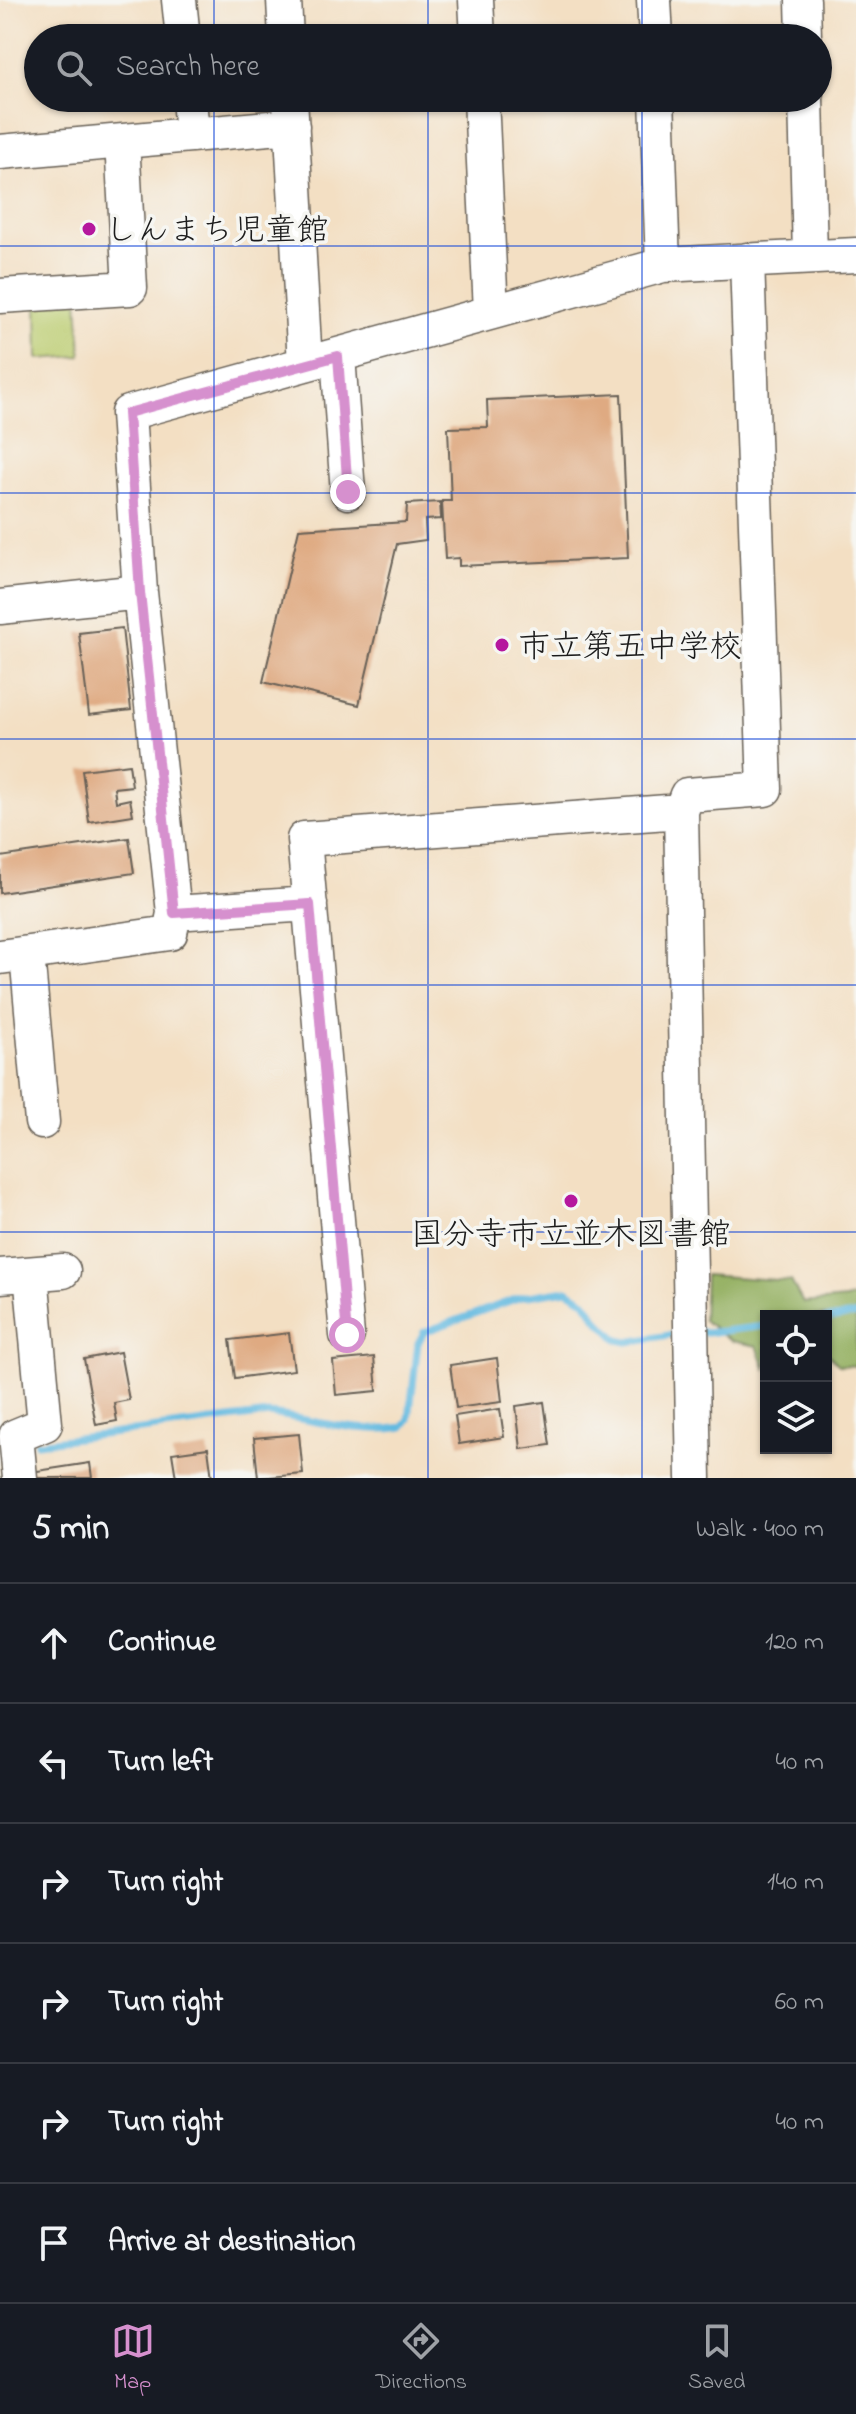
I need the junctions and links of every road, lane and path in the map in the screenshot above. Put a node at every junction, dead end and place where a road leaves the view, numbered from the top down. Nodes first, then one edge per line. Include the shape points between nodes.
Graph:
1 (179, 0) edge
2 (284, 0) edge
3 (476, 0) edge
4 (654, 0) edge
5 (803, 0) edge
6 (182, 24) edge
7 (285, 24) edge
8 (477, 24) edge
9 (655, 24) edge
10 (804, 24) edge
11 (190, 112) edge
12 (291, 112) edge
13 (482, 112) edge
14 (658, 112) edge
15 (806, 112) edge
16 (192, 135) junction
17 (122, 141) junction
18 (0, 152) edge
19 (856, 255) edge
20 (810, 257) junction
21 (747, 260) junction
22 (663, 265) junction
23 (0, 296) edge
24 (491, 312) junction
25 (338, 356) junction
26 (305, 364) junction
27 (348, 492) dead end
28 (140, 592) junction
29 (0, 607) edge
30 (681, 811) junction
31 (310, 904) junction
32 (174, 913) junction
33 (13, 956) edge
34 (38, 1122) dead end
35 (31, 1274) edge
36 (347, 1335) dead end
37 (20, 1478) edge
38 (694, 1478) edge

1 - 6 street
2 - 7 street
3 - 8 street
4 - 9 street
5 - 10 street
11 - 16 street
12 - 16 street
12 - 26 street
13 - 24 street
14 - 22 street
15 - 20 street
16 - 17 street
17 - 18 street
17 - 23 street via 130,288
19 - 20 street
20 - 21 street
21 - 22 street
21 - 30 street via 765,789 687,795
22 - 24 street
24 - 25 street
25 - 26 street
25 - 27 street
26 - 28 street via 128,413
28 - 29 street
28 - 32 street
30 - 31 street via 304,839
30 - 38 street
31 - 32 street
31 - 36 street
32 - 33 street via 170,933
33 - 34 street
35 - 37 street via 45,1424 16,1436

